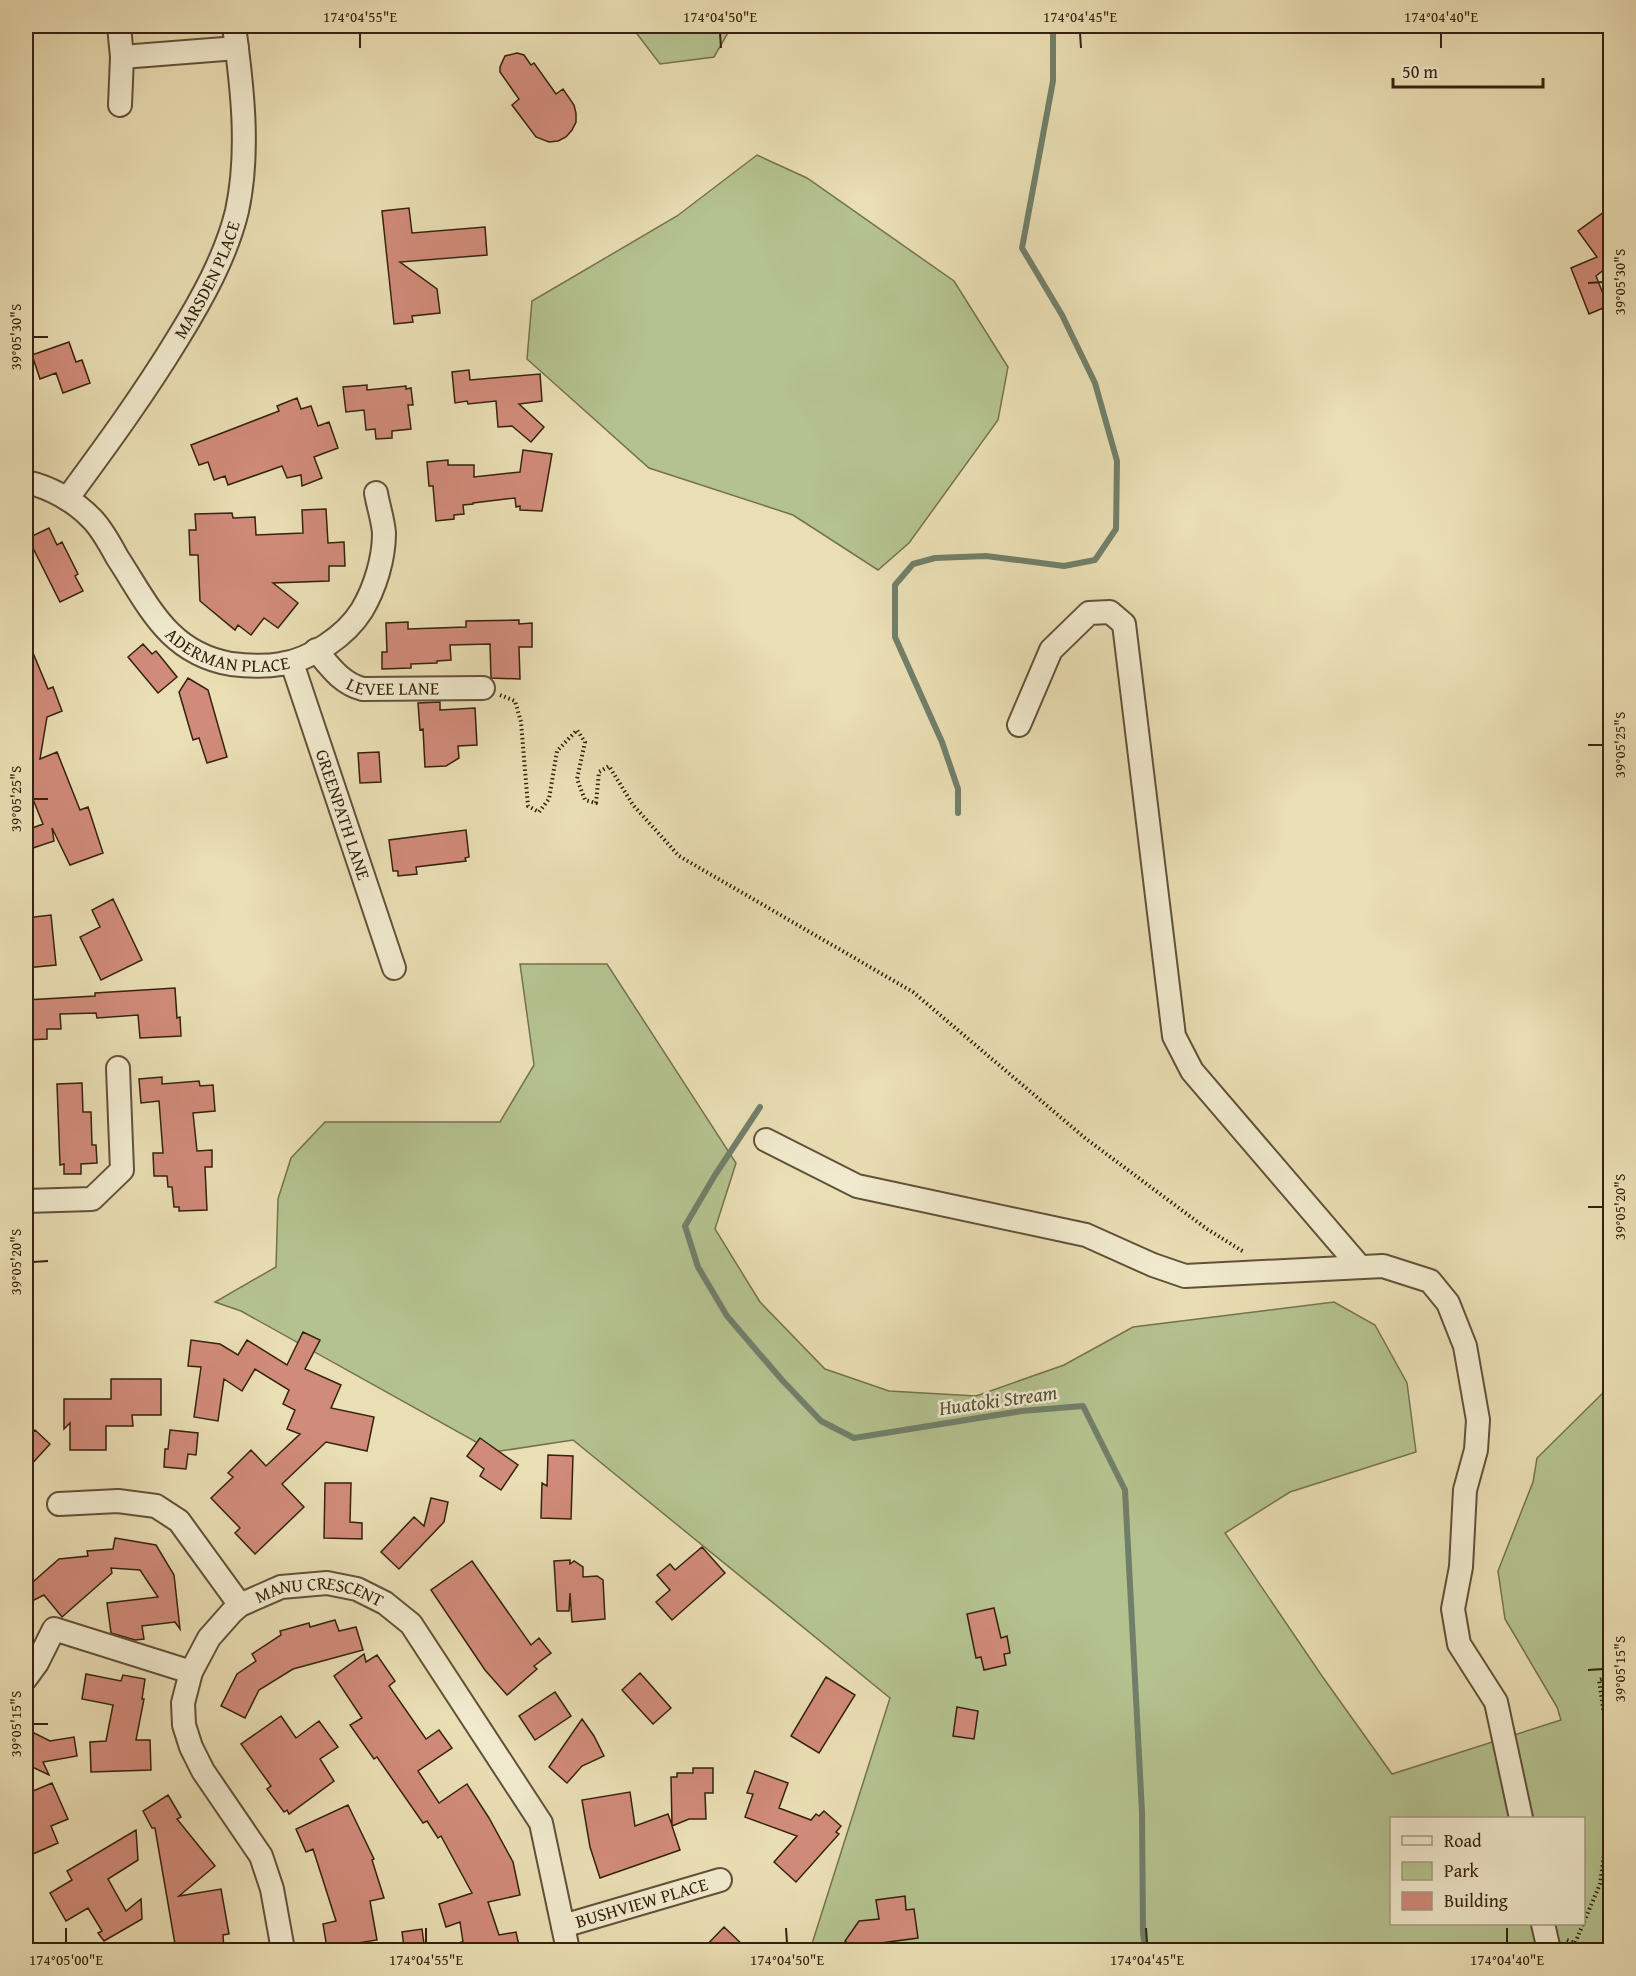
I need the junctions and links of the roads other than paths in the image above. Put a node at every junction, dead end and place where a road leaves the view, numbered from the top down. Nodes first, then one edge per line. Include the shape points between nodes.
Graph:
1 (119, 26) edge
2 (235, 37) edge
3 (122, 57) junction
4 (120, 105) dead end
5 (26, 482) edge
6 (376, 493) dead end
7 (68, 499) junction
8 (316, 650) junction
9 (292, 663) junction
10 (483, 688) road end
11 (1018, 725) dead end
12 (394, 968) dead end
13 (118, 1068) dead end
14 (766, 1140) dead end
15 (26, 1201) edge
16 (1360, 1267) junction
17 (59, 1504) dead end
18 (240, 1605) junction
19 (191, 1672) junction
20 (26, 1678) edge
21 (1521, 1817) edge
22 (720, 1880) dead end
23 (563, 1926) junction
24 (283, 1950) edge
25 (568, 1950) edge

1 - 3 street
2 - 3 street
2 - 7 street, MARSDEN PLACE via 243,157 229,240 192,316 154,378
3 - 4 street
5 - 7 street, ADERMAN PLACE
6 - 8 street, ADERMAN PLACE via 384,532 380,567 369,597 338,637
7 - 9 street, ADERMAN PLACE via 94,520 161,624 178,641 218,662 244,666
8 - 9 street, ADERMAN PLACE
8 - 10 street, LEVEE LANE via 344,682 363,689
9 - 12 street, GREENPATH LANE
11 - 16 street via 1051,650 1089,613 1110,612 1124,624 1174,1036 1192,1071
13 - 15 street via 122,1170 92,1199
14 - 16 street via 857,1186 1086,1235 1185,1276
16 - 21 street via 1383,1266 1430,1281 1448,1303 1465,1346 1478,1420 1453,1609 1460,1644 1496,1702
17 - 18 street via 117,1501 156,1506 179,1521
18 - 19 street, MANU CRESCENT via 209,1638
18 - 23 street, MANU CRESCENT via 281,1587 327,1583 357,1589 385,1603 411,1624 541,1824
19 - 20 street via 54,1629
19 - 24 street, MANU CRESCENT via 183,1702 184,1725 204,1771 261,1856 272,1889
22 - 23 street, BUSHVIEW PLACE
23 - 25 street, MANU CRESCENT

